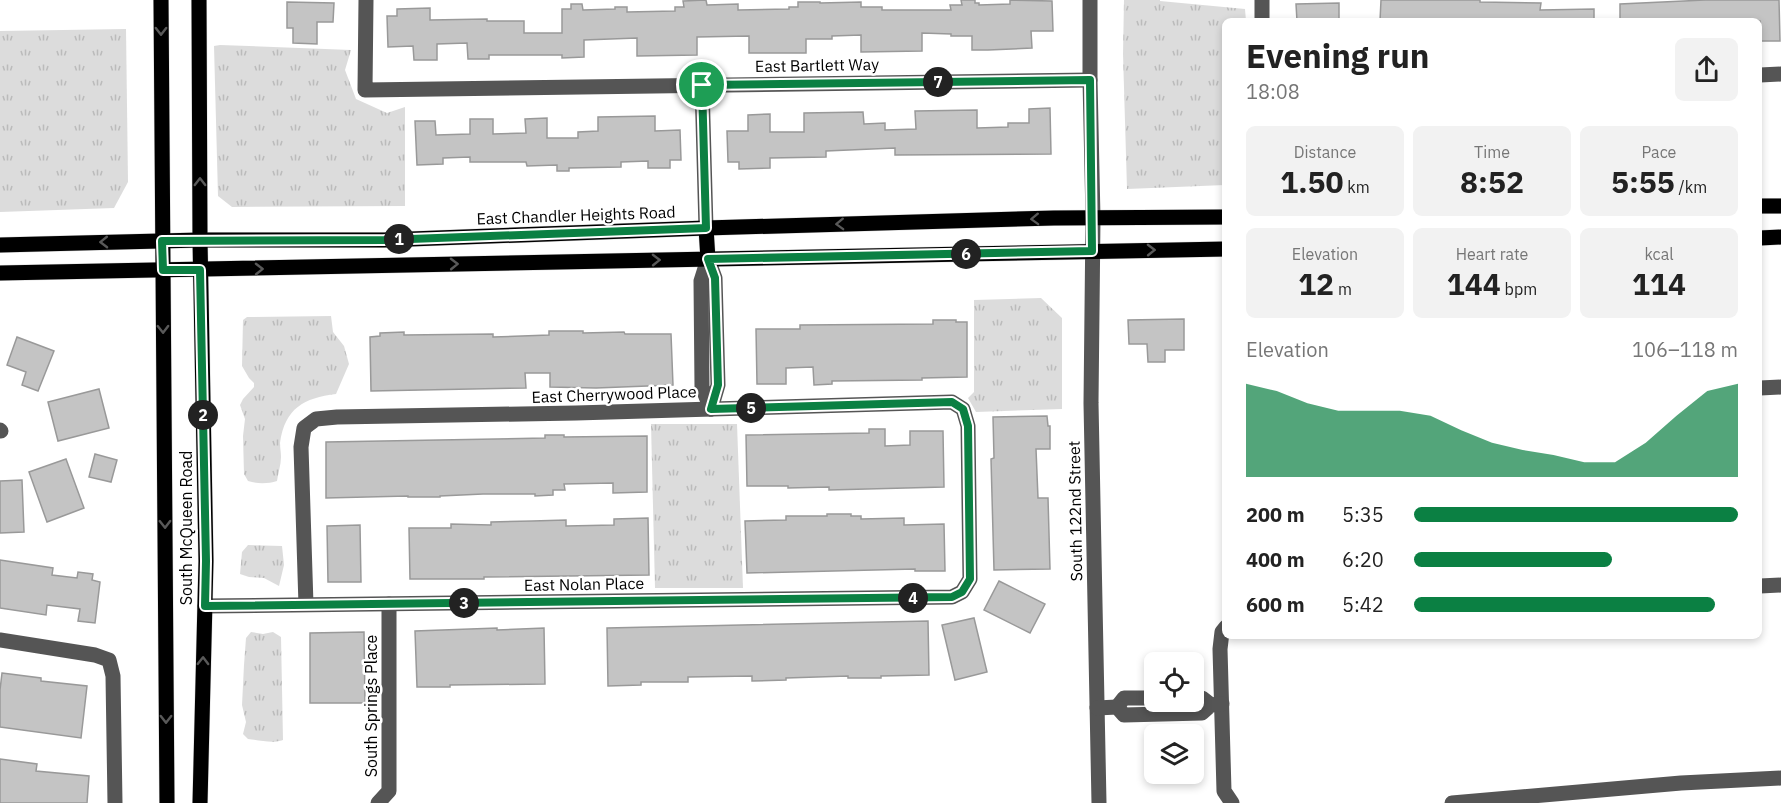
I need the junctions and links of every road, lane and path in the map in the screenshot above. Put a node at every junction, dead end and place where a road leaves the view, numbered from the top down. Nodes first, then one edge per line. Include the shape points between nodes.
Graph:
1 (161, 0) edge
2 (199, 0) edge
3 (366, 0) edge
4 (1090, 0) edge
5 (1262, 0) edge
6 (1262, 18) edge
7 (1781, 74) edge
8 (1762, 75) edge
9 (1090, 80) junction
10 (702, 85) junction
11 (1762, 206) edge
12 (1781, 206) edge
13 (1222, 217) edge
14 (1093, 218) junction
15 (706, 228) junction
16 (1781, 237) edge
17 (1762, 238) edge
18 (200, 240) junction
19 (162, 241) junction
20 (0, 244) edge
21 (1222, 249) edge
22 (1092, 251) junction
23 (708, 259) junction
24 (163, 270) junction
25 (200, 270) junction
26 (0, 273) edge
27 (1781, 387) edge
28 (1762, 388) edge
29 (711, 409) junction
30 (1781, 585) edge
31 (1762, 586) edge
32 (962, 592) joint
33 (389, 604) junction
34 (306, 605) junction
35 (205, 606) junction
36 (1222, 632) edge
37 (0, 640) edge
38 (1144, 698) edge
39 (1204, 699) edge
40 (1216, 705) junction
41 (1097, 708) junction
42 (1116, 708) junction
43 (1144, 712) edge
44 (1204, 712) edge
45 (1781, 778) edge
46 (115, 803) edge
47 (167, 803) edge
48 (200, 803) edge
49 (378, 803) edge
50 (1099, 803) edge
51 (1232, 803) edge
52 (1452, 803) edge

1 -> 19 main road, South McQueen Road
18 -> 2 main road, South McQueen Road
3 - 10 street, East Bartlett Way via 365,90
4 - 9 street, South 122nd Street
5 - 6 street
7 - 8 street
9 - 10 street, East Bartlett Way
9 - 14 street, South 122nd Street
10 - 15 street
11 - 12 main road
13 - 14 main road, East Chandler Heights Road
14 -> 15 main road, East Chandler Heights Road
14 - 22 street, South 122nd Street
15 - 18 main road, East Chandler Heights Road via 384,240
15 - 23 main road
16 - 17 main road
18 - 19 main road, East Chandler Heights Road
18 - 25 main road, South McQueen Road
19 -> 20 main road, East Chandler Heights Road
19 - 24 main road, South McQueen Road
22 -> 21 main road
22 - 23 main road
22 - 41 street, South 122nd Street
25 -> 23 main road
23 - 29 street via 715,278 709,335 718,385
24 - 25 main road
24 - 26 main road
24 -> 47 main road, South McQueen Road
25 - 35 main road, South McQueen Road
27 - 28 street
29 - 32 street, East Cherrywood Place via 952,402 963,409 968,426 970,579
29 - 34 street, East Cherrywood Place via 316,419 304,428 301,447
30 - 31 street
32 - 33 street, East Nolan Place via 952,597
33 - 34 street, East Nolan Place
33 - 49 street, South Springs Place via 390,790
34 - 35 street, East Nolan Place
48 -> 35 main road, South McQueen Road
36 - 40 street
37 - 46 street via 109,660 113,676
38 - 42 street via 1124,698
39 - 40 street
40 - 44 street
40 - 51 street via 1224,791
41 - 42 street
41 - 50 street, South 122nd Street
42 - 43 street via 1124,715
45 - 52 street

